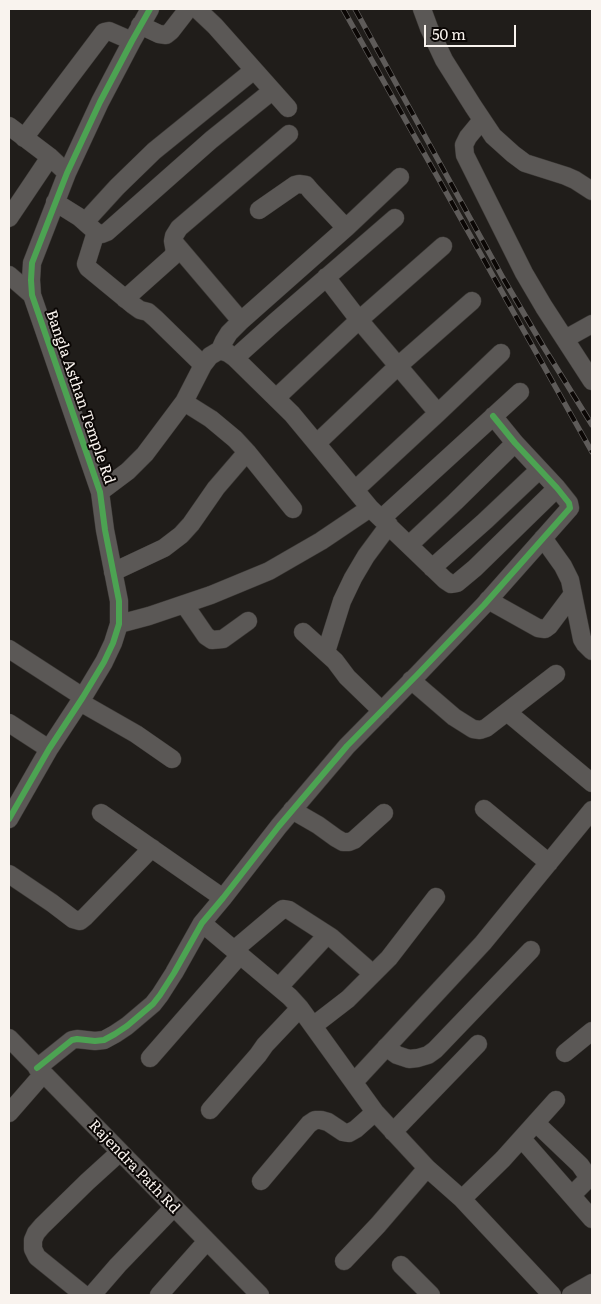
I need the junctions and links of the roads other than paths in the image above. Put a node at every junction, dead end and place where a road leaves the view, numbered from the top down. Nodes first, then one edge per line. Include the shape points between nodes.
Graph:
1 (150, 9) edge
2 (188, 9) edge
3 (197, 9) edge
4 (422, 9) edge
5 (140, 25) junction
6 (132, 41) junction
7 (254, 70) junction
8 (272, 91) junction
9 (288, 108) dead end
10 (482, 120) junction
11 (9, 126) edge
12 (289, 134) dead end
13 (24, 138) junction
14 (50, 157) junction
15 (67, 173) junction
16 (400, 177) dead end
17 (592, 190) edge
18 (55, 202) junction
19 (259, 210) dead end
20 (9, 218) edge
21 (395, 218) dead end
22 (90, 227) junction
23 (346, 228) junction
24 (172, 241) junction
25 (443, 246) dead end
26 (9, 274) edge
27 (326, 277) junction
28 (32, 295) junction
29 (125, 299) junction
30 (472, 300) dead end
31 (360, 320) junction
32 (241, 321) junction
33 (592, 324) edge
34 (565, 339) junction
35 (228, 354) junction
36 (501, 354) dead end
37 (203, 365) junction
38 (398, 366) junction
39 (592, 381) edge
40 (520, 392) dead end
41 (276, 398) junction
42 (184, 402) junction
43 (438, 413) junction
44 (493, 416) junction
45 (317, 443) junction
46 (514, 443) junction
47 (247, 452) junction
48 (538, 470) junction
49 (557, 488) junction
50 (356, 489) junction
51 (100, 492) junction
52 (293, 508) dead end
53 (380, 517) junction
54 (543, 538) junction
55 (409, 545) junction
56 (432, 568) junction
57 (113, 572) junction
58 (573, 594) junction
59 (488, 600) junction
60 (184, 604) junction
61 (248, 621) dead end
62 (119, 624) junction
63 (303, 632) dead end
64 (9, 649) edge
65 (592, 651) edge
66 (326, 652) junction
67 (556, 674) dead end
68 (412, 680) junction
69 (82, 699) junction
70 (382, 711) junction
71 (507, 712) junction
72 (9, 723) edge
73 (49, 749) junction
74 (172, 759) dead end
75 (592, 783) edge
76 (484, 809) dead end
77 (292, 810) junction
78 (592, 810) edge
79 (101, 813) dead end
80 (384, 813) dead end
81 (9, 819) edge
82 (152, 848) junction
83 (549, 863) junction
84 (9, 874) edge
85 (436, 897) dead end
86 (223, 898) junction
87 (202, 923) junction
88 (327, 935) junction
89 (532, 950) dead end
90 (237, 952) junction
91 (373, 974) junction
92 (279, 987) junction
93 (300, 1008) junction
94 (313, 1026) junction
95 (592, 1031) edge
96 (9, 1038) edge
97 (478, 1044) dead end
98 (386, 1047) junction
99 (565, 1053) dead end
100 (150, 1058) dead end
101 (40, 1071) junction
102 (354, 1082) junction
103 (556, 1100) dead end
104 (210, 1110) dead end
105 (375, 1112) junction
106 (9, 1113) edge
107 (536, 1123) junction
108 (393, 1132) junction
109 (522, 1139) junction
110 (120, 1152) junction
111 (427, 1168) junction
112 (261, 1182) dead end
113 (572, 1195) junction
114 (462, 1200) junction
115 (174, 1207) junction
116 (592, 1219) edge
117 (207, 1241) junction
118 (344, 1261) dead end
119 (401, 1265) dead end
120 (592, 1283) edge
121 (84, 1295) edge
122 (92, 1295) edge
123 (158, 1295) edge
124 (260, 1295) edge
125 (431, 1295) edge
126 (552, 1295) edge
127 (571, 1295) edge

1 - 5 street, Bangla Asthan Temple Rd
2 - 5 street via 166,35
3 - 7 street
4 - 10 street via 444,60
5 - 6 street, Bangla Asthan Temple Rd
6 - 13 street via 104,32
6 - 15 street, Bangla Asthan Temple Rd
7 - 8 street
7 - 22 street via 154,151 117,187
8 - 9 street
8 - 22 street via 107,232 102,234
10 - 17 street via 493,136 525,163 566,176
10 - 34 street via 464,145 465,155 524,273
11 - 13 street
12 - 24 street via 179,228
13 - 14 street
14 - 15 street
14 - 20 street
15 - 18 street, Bangla Asthan Temple Rd
16 - 23 street
18 - 22 street
18 - 28 street, Bangla Asthan Temple Rd via 32,263
19 - 23 street via 295,185 306,185
21 - 27 street
22 - 29 street via 86,264
23 - 32 street
24 - 29 street via 172,257
24 - 32 street
25 - 31 street
26 - 28 street
27 - 31 street
27 - 35 street
28 - 51 street, Bangla Asthan Temple Rd
29 - 37 street via 156,318
30 - 38 street
31 - 38 street
31 - 41 street
32 - 35 street via 224,341
33 - 34 street
34 - 39 street
35 - 37 street via 210,356
35 - 41 street
36 - 43 street
37 - 42 street
38 - 43 street
38 - 45 street
40 - 44 street
41 - 45 street
42 - 47 street via 211,419
42 - 51 street via 145,454
43 - 50 street
44 - 46 street
44 - 53 street
45 - 50 street
46 - 48 street
46 - 55 street
47 - 52 street
47 - 57 street via 180,535 164,548
48 - 49 street
48 - 56 street
49 - 54 street via 570,508
49 - 56 street via 457,583 451,584
50 - 53 street
51 - 57 street, Bangla Asthan Temple Rd
53 - 55 street
53 - 60 street via 321,541 269,571
53 - 66 street via 366,556 342,601
54 - 58 street via 563,566
54 - 59 street
55 - 56 street
57 - 62 street, Bangla Asthan Temple Rd via 119,601
58 - 59 street via 545,629
58 - 65 street via 582,639
59 - 68 street
60 - 61 street via 212,640 223,639
60 - 62 street
62 - 69 street, Bangla Asthan Temple Rd via 104,662
63 - 66 street
64 - 69 street
66 - 70 street
67 - 71 street
68 - 70 street
68 - 71 street via 454,717 473,729 486,728
69 - 73 street, Bangla Asthan Temple Rd
69 - 74 street
70 - 77 street
71 - 75 street
72 - 73 street
73 - 81 street, Bangla Asthan Temple Rd
76 - 83 street
77 - 80 street via 343,842 354,840
77 - 86 street
78 - 83 street
79 - 82 street
82 - 84 street via 80,921
82 - 86 street
83 - 98 street via 483,943
85 - 91 street
86 - 87 street
87 - 90 street
87 - 101 street via 153,1004 104,1040 72,1040
88 - 90 street via 290,910 283,910
88 - 91 street
88 - 92 street
89 - 98 street via 435,1050 409,1059
90 - 92 street
90 - 100 street
91 - 94 street via 348,999
92 - 93 street
93 - 94 street
93 - 104 street
94 - 102 street
95 - 99 street
96 - 101 street, Rajendra Path Rd
97 - 108 street
98 - 102 street
101 - 106 street
101 - 110 street, Rajendra Path Rd
102 - 105 street
103 - 107 street
105 - 108 street
105 - 112 street via 350,1133 315,1120
107 - 109 street
107 - 113 street via 580,1165 587,1176
108 - 111 street
109 - 113 street
109 - 114 street
110 - 115 street, Rajendra Path Rd
110 - 121 street via 42,1226 33,1240 37,1256
111 - 114 street
111 - 118 street
113 - 116 street
114 - 126 street
115 - 117 street, Rajendra Path Rd
115 - 122 street
117 - 123 street
117 - 124 street, Rajendra Path Rd
119 - 125 street
120 - 127 street

